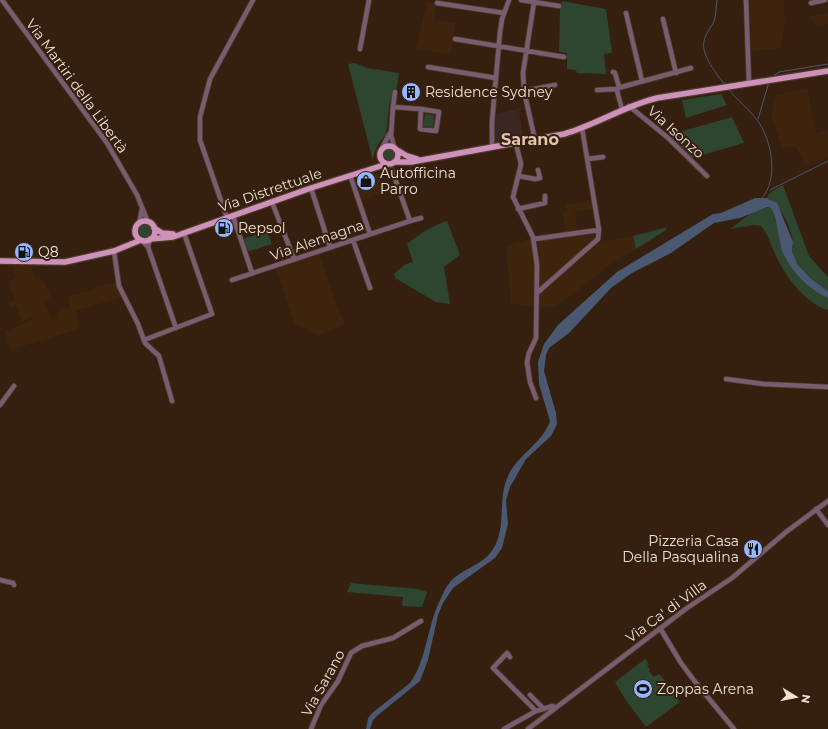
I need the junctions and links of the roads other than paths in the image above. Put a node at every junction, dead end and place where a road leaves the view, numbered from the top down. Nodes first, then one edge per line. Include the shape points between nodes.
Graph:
1 (2, 0) edge
2 (253, 0) edge
3 (369, 0) edge
4 (509, 0) edge
5 (521, 0) edge
6 (746, 0) edge
7 (824, 0) edge
8 (534, 2) junction
9 (437, 3) dead end
10 (811, 3) dead end
11 (559, 6) dead end
12 (504, 13) junction
13 (626, 13) dead end
14 (663, 19) dead end
15 (454, 39) dead end
16 (499, 47) junction
17 (360, 49) dead end
18 (526, 51) junction
19 (564, 57) dead end
20 (428, 68) dead end
21 (691, 68) dead end
22 (828, 71) edge
23 (613, 72) dead end
24 (676, 72) junction
25 (496, 78) junction
26 (642, 81) junction
27 (749, 84) junction
28 (555, 85) dead end
29 (618, 88) junction
30 (597, 90) dead end
31 (524, 91) junction
32 (395, 92) dead end
33 (393, 106) junction
34 (629, 106) junction
35 (421, 109) junction
36 (622, 109) junction
37 (582, 128) junction
38 (391, 129) junction
39 (535, 140) junction
40 (516, 144) junction
41 (492, 147) junction
42 (382, 148) junction
43 (396, 149) junction
44 (603, 157) dead end
45 (380, 158) junction
46 (425, 159) junction
47 (588, 159) junction
48 (394, 162) junction
49 (387, 164) junction
50 (392, 170) junction
51 (538, 170) dead end
52 (367, 171) junction
53 (350, 175) junction
54 (519, 176) junction
55 (707, 176) dead end
56 (311, 188) junction
57 (545, 196) dead end
58 (272, 202) junction
59 (142, 208) junction
60 (518, 209) junction
61 (233, 216) junction
62 (227, 218) junction
63 (421, 218) dead end
64 (410, 221) junction
65 (148, 222) junction
66 (139, 224) junction
67 (154, 228) junction
68 (599, 230) junction
69 (135, 233) junction
70 (183, 233) junction
71 (370, 234) junction
72 (150, 239) junction
73 (534, 239) junction
74 (141, 240) junction
75 (353, 240) junction
76 (125, 247) junction
77 (148, 247) junction
78 (330, 247) junction
79 (114, 251) junction
80 (294, 259) junction
81 (0, 261) edge
82 (252, 273) junction
83 (232, 280) dead end
84 (370, 288) dead end
85 (537, 293) junction
86 (176, 328) junction
87 (144, 340) junction
88 (726, 379) dead end
89 (14, 386) dead end
90 (828, 388) edge
91 (536, 398) dead end
92 (172, 401) dead end
93 (0, 405) edge
94 (828, 501) edge
95 (816, 509) junction
96 (828, 525) edge
97 (0, 580) edge
98 (14, 585) dead end
99 (421, 621) dead end
100 (660, 628) junction
101 (509, 653) dead end
102 (530, 695) dead end
103 (543, 708) junction
104 (555, 708) junction
105 (536, 711) junction
106 (311, 729) edge
107 (504, 729) edge
108 (528, 729) edge
109 (734, 729) edge

1 - 59 street, Via Martiri della Libertà via 107,143
2 - 62 street via 210,79 200,117 200,140
3 - 17 street
4 - 12 street
5 - 8 street
6 - 27 street
7 - 10 street
8 - 11 street
8 - 18 street
9 - 12 street
12 - 16 street
13 - 26 street
14 - 24 street
15 - 16 street
16 - 18 street
16 - 25 street
18 - 19 street
18 - 31 street
20 - 25 street
21 - 24 street
22 - 27 main road
23 - 29 street
24 - 26 street
25 - 41 street
26 - 29 street
27 - 34 main road via 656,98
28 - 31 street
29 - 30 street
29 - 36 street
31 - 39 street
32 - 33 street
33 - 35 street
33 - 38 street
34 - 36 main road
34 - 55 street, Via Isonzo via 667,137
35 - 35 street via 420,129 436,131 439,112
36 - 37 main road
37 - 39 main road
37 - 47 street
38 - 42 street
38 - 43 street
39 - 40 main road
40 - 41 main road
40 - 54 street via 521,161
41 - 46 main road
42 - 43 main road via 389,145
42 - 45 main road
43 - 46 main road via 410,158
43 - 48 main road via 398,158
44 - 47 street
45 - 49 main road
45 - 52 main road via 375,166
46 - 48 main road
47 - 68 street
48 - 49 main road
48 - 50 street
49 - 50 street
49 - 52 main road, Via Distrettuale
50 - 64 street
51 - 54 street via 540,178
52 - 53 main road, Via Distrettuale
53 - 56 main road, Via Distrettuale
53 - 71 street
54 - 60 street via 512,194
56 - 58 main road, Via Distrettuale
56 - 78 street
57 - 60 street via 545,203
58 - 61 main road, Via Distrettuale
58 - 80 street
59 - 65 street, Via Martiri della Libertà
59 - 66 street
60 - 73 street
61 - 62 main road, Via Distrettuale
61 - 82 street
62 - 70 main road, Via Distrettuale
63 - 64 street, Via Alemagna
64 - 71 street, Via Alemagna
65 - 66 main road
65 - 67 main road, Via Distrettuale
66 - 69 main road
67 - 70 main road, Via Distrettuale via 165,234
67 - 72 main road via 154,234
68 - 73 street
68 - 85 street via 598,239
69 - 74 main road
69 - 76 main road
70 - 72 main road, Via Distrettuale
70 - 86 street via 212,314
71 - 75 street, Via Alemagna
72 - 74 main road, Via Distrettuale
72 - 77 street
73 - 85 street
74 - 76 main road, Via Distrettuale
74 - 77 street
75 - 78 street, Via Alemagna
75 - 84 street
76 - 79 main road, Via Distrettuale
77 - 86 street
78 - 80 street, Via Alemagna
79 - 81 main road, Via Distrettuale via 56,263
79 - 87 street via 118,283
80 - 82 street, Via Alemagna
82 - 83 street, Via Alemagna
85 - 91 street via 536,338 528,362 530,382
86 - 87 street
87 - 92 street via 159,356
88 - 90 street
89 - 93 street
94 - 95 street, Via Ca' di Villa
95 - 96 street
95 - 100 street, Via Ca' di Villa via 732,578
97 - 98 street
99 - 106 street, Via Sarano via 393,638 362,646 351,653 338,680 320,705
100 - 104 street, Via Ca' di Villa
100 - 109 street via 692,678
101 - 105 street via 493,668
102 - 103 street
103 - 104 street
103 - 105 street
104 - 108 street, Via Ca' di Villa
105 - 107 street

